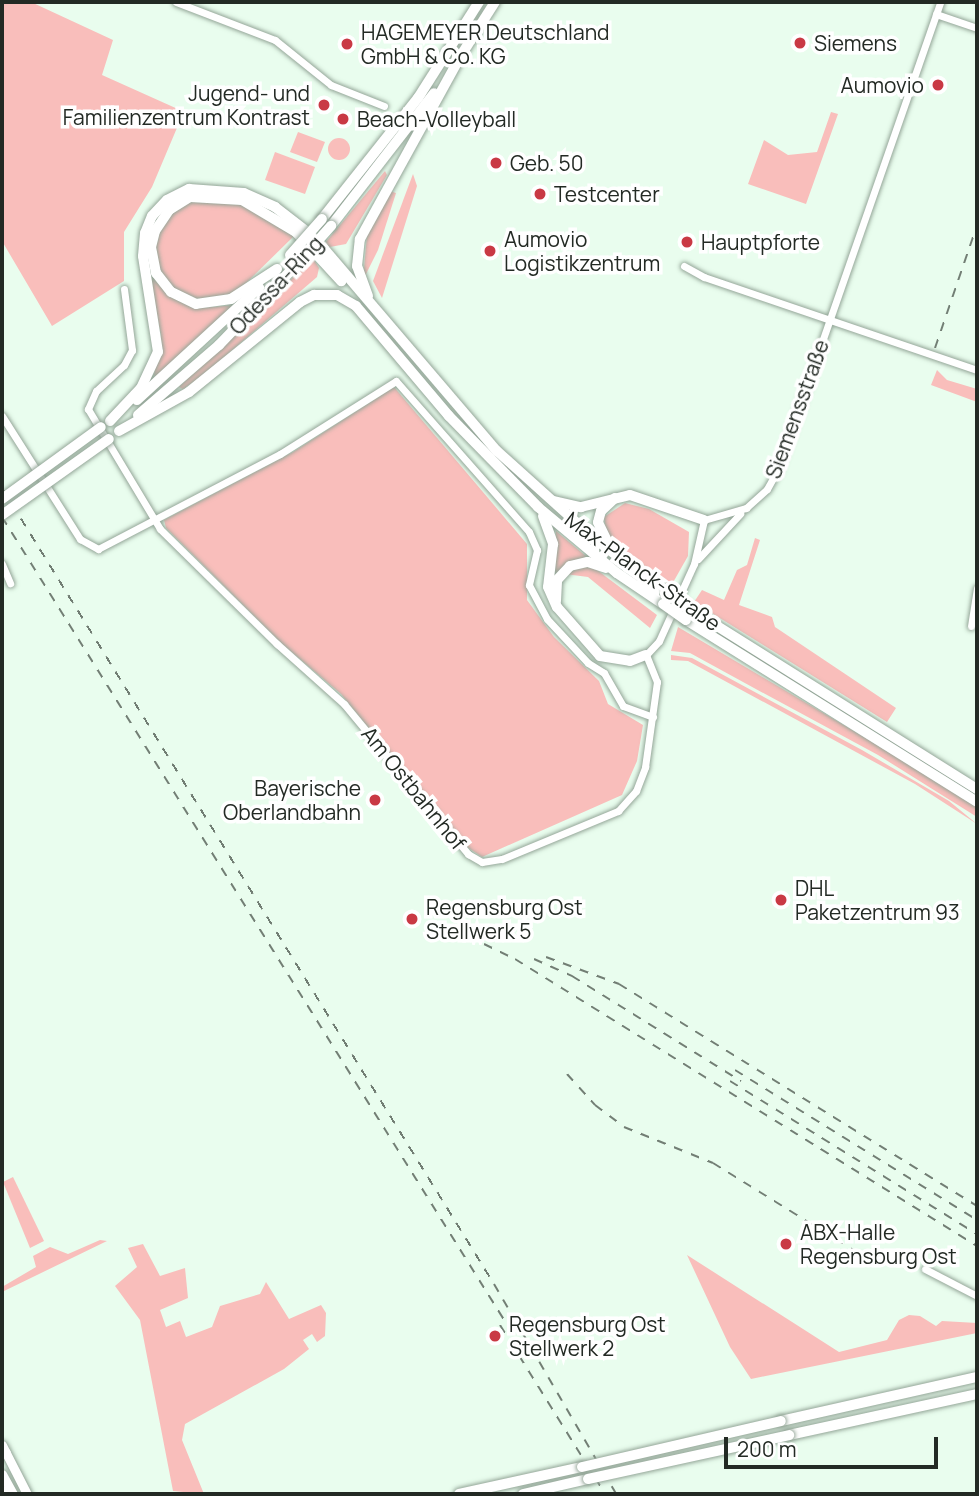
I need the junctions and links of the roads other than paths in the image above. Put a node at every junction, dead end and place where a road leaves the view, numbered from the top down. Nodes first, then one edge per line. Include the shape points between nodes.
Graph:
1 (176, 2) edge
2 (479, 2) edge
3 (495, 2) edge
4 (940, 2) edge
5 (936, 14) junction
6 (977, 28) edge
7 (460, 57) junction
8 (384, 106) dead end
9 (327, 222) junction
10 (294, 259) junction
11 (684, 266) dead end
12 (277, 269) junction
13 (124, 289) dead end
14 (830, 319) junction
15 (387, 324) junction
16 (977, 370) edge
17 (414, 374) junction
18 (2, 416) edge
19 (106, 424) junction
20 (119, 431) junction
21 (621, 495) junction
22 (2, 499) edge
23 (548, 499) junction
24 (538, 507) junction
25 (746, 509) junction
26 (2, 516) edge
27 (154, 520) junction
28 (704, 520) junction
29 (625, 562) junction
30 (2, 564) edge
31 (694, 564) junction
32 (617, 573) junction
33 (10, 583) dead end
34 (977, 588) edge
35 (665, 599) junction
36 (557, 607) junction
37 (688, 615) junction
38 (971, 625) dead end
39 (646, 654) junction
40 (653, 717) junction
41 (977, 789) edge
42 (977, 802) edge
43 (925, 1269) dead end
44 (977, 1296) edge
45 (977, 1377) edge
46 (977, 1394) edge
47 (3, 1451) edge
48 (2, 1474) edge
49 (13, 1494) edge
50 (27, 1494) edge
51 (459, 1494) edge
52 (523, 1494) edge

1 - 8 street via 275,40 331,85
2 - 9 highway, Odessa-Ring via 418,98
3 - 7 highway, Odessa-Ring
4 - 5 street, Siemensstraße
5 - 6 street
5 - 14 street, Siemensstraße
7 - 9 highway, Odessa-Ring
7 - 15 highway via 360,239 360,281
9 - 10 highway, Odessa-Ring, bridge
10 - 12 highway, Odessa-Ring
10 - 20 highway, Odessa-Ring via 219,345
11 - 14 street, Siemensstraße via 704,277
12 - 17 highway via 231,299 196,304 171,292 156,273 151,247 169,210 190,197 227,197 257,206 317,253
12 - 19 highway, Odessa-Ring via 209,338
13 - 27 street, Am Ostbahnhof via 132,349 124,365 96,391 88,409
14 - 16 street
14 - 25 street, Siemensstraße via 777,471
15 - 19 highway via 314,237 275,207 228,189 178,193 152,216 143,243 158,329 155,365 141,388
15 - 23 highway, Max-Planck-Straße via 467,420
17 - 20 highway via 356,306 337,295 314,295 189,392
17 - 24 highway, Max-Planck-Straße
18 - 27 street via 86,545 103,548
19 - 22 highway, Odessa-Ring, bridge
20 - 26 highway, Odessa-Ring, bridge
21 - 23 highway via 580,507
21 - 28 highway
21 - 29 highway via 601,511 598,529
23 - 29 highway, Max-Planck-Straße
24 - 32 highway, Max-Planck-Straße
24 - 36 highway via 552,535 548,587
25 - 28 street
25 - 31 street, Siemensstraße
27 - 40 street via 281,454 396,381 529,532 537,550 529,586 547,619 604,673 623,706
27 - 40 street, Am Ostbahnhof via 277,645 344,704 478,861 502,859 625,806 642,779
28 - 31 street
29 - 35 highway, Max-Planck-Straße
30 - 33 street
31 - 39 street via 659,641
32 - 35 highway, Max-Planck-Straße
32 - 36 highway via 588,562 570,566 557,580
34 - 38 street
35 - 37 highway, Max-Planck-Straße, bridge
36 - 39 highway via 600,656 630,661
37 - 41 highway, Max-Planck-Straße
37 - 42 highway, Max-Planck-Straße
39 - 40 street, Am Ostbahnhof via 657,682
43 - 44 street
45 - 51 highway, bridge
46 - 52 highway, bridge
47 - 50 main road
48 - 49 main road

